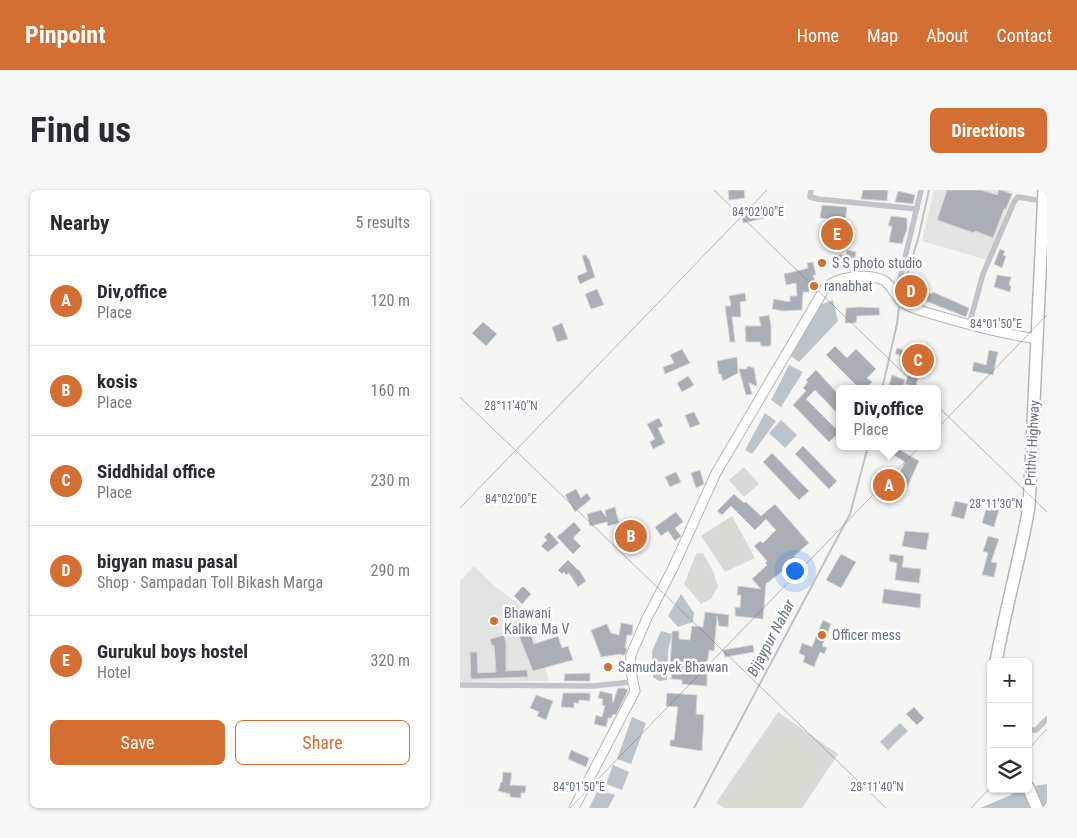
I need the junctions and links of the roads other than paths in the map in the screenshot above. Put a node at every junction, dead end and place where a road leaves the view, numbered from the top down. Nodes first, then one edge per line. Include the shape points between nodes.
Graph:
1 (811, 190) edge
2 (921, 190) edge
3 (1043, 195) edge
4 (917, 209) junction
5 (896, 296) junction
6 (969, 326) junction
7 (1037, 339) junction
8 (997, 658) edge
9 (632, 682) junction
10 (460, 685) edge
11 (1047, 719) edge
12 (1032, 730) edge
13 (1031, 793) edge
14 (574, 808) edge
15 (1037, 808) edge

1 - 4 street via 810,197 818,199
2 - 4 street
3 - 6 street via 1018,197 1014,202 983,274
3 - 7 highway, Prithvi Highway
4 - 5 street
5 - 6 main road via 904,303
5 - 9 main road via 885,280 872,277 837,279 820,294 716,473 636,642 631,655
6 - 7 main road
7 - 8 highway, Prithvi Highway via 1029,507
9 - 10 street via 575,687
9 - 14 main road via 635,691
11 - 12 street
13 - 15 highway

